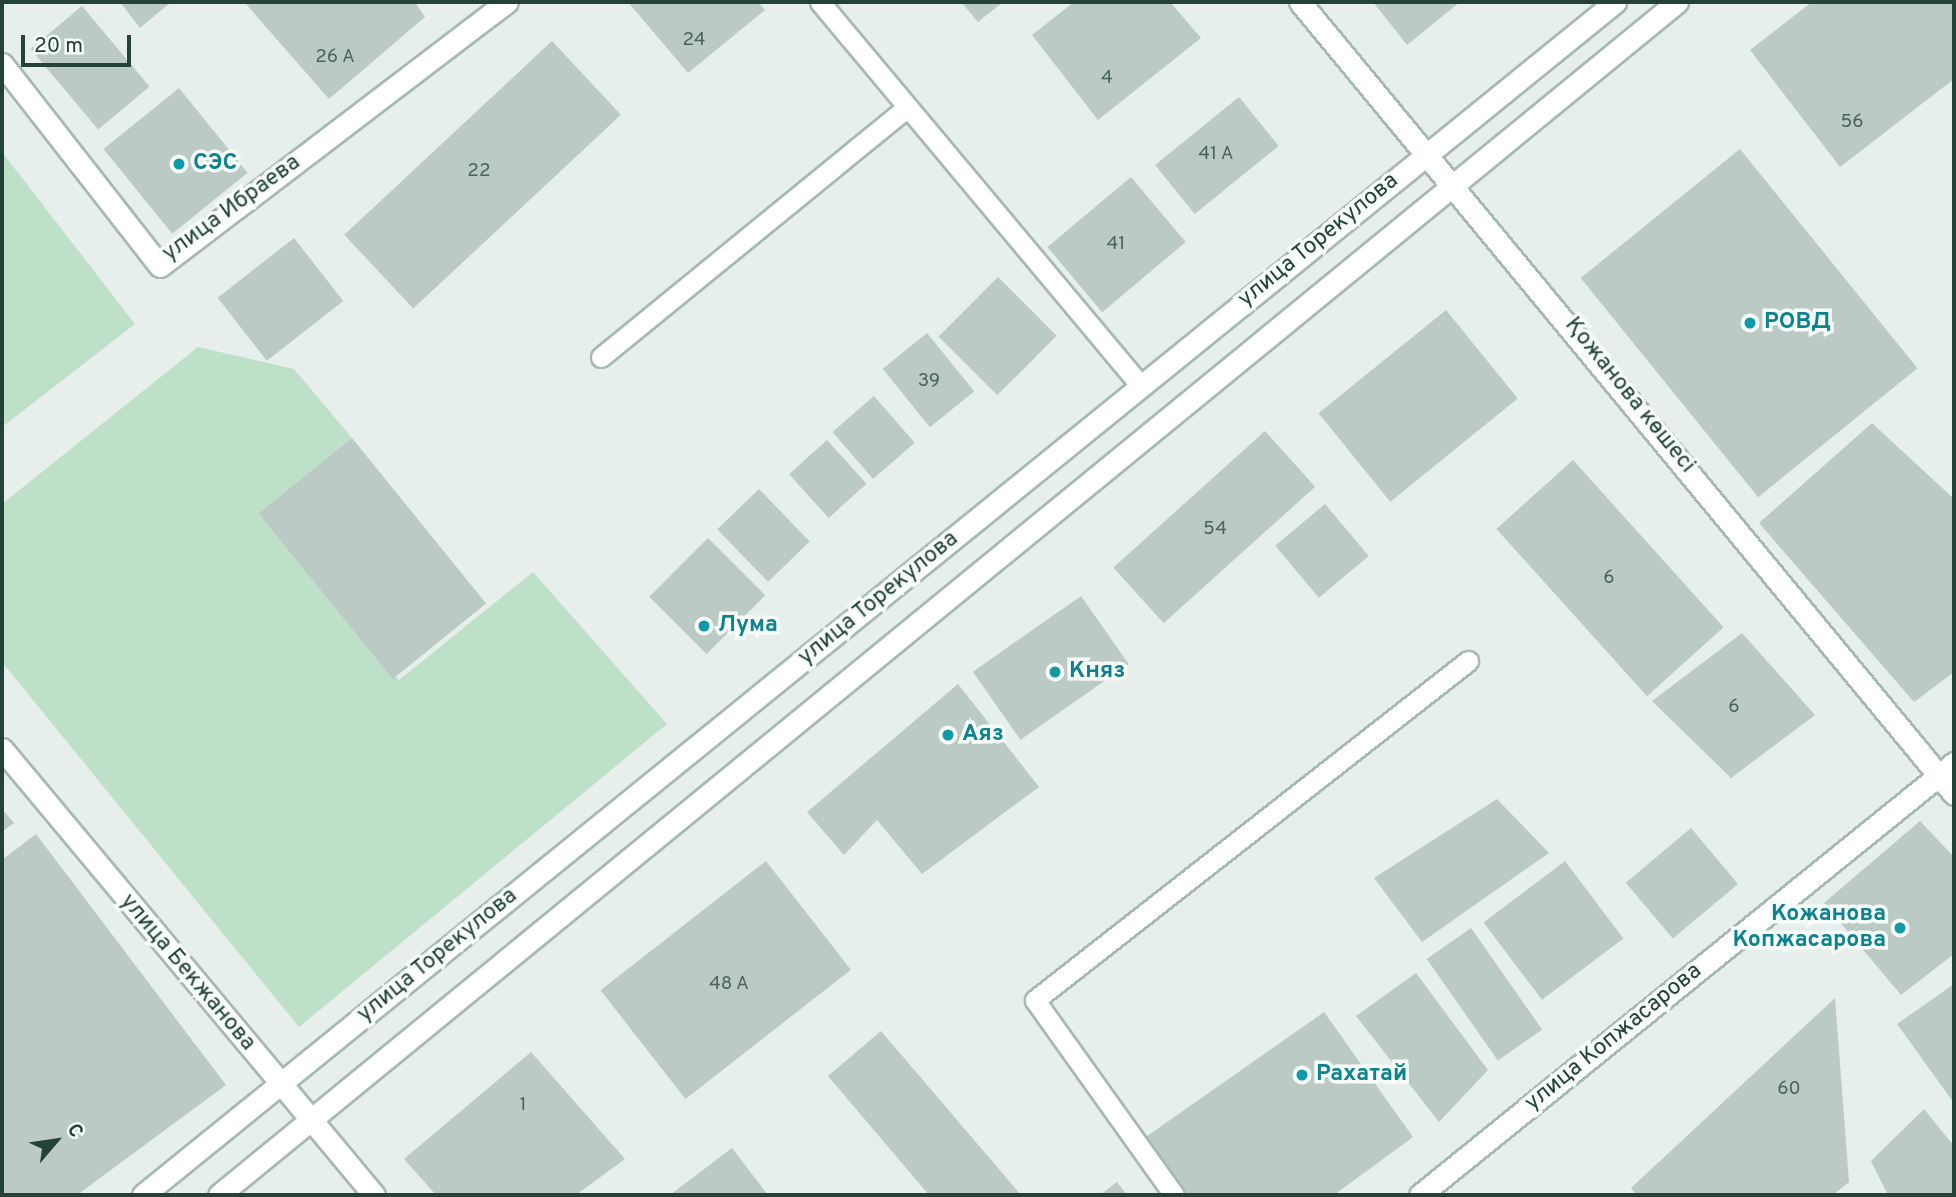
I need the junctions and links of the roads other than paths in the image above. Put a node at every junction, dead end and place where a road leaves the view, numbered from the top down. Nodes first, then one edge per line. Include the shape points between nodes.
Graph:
1 (507, 2) edge
2 (820, 2) edge
3 (1300, 2) edge
4 (1615, 2) edge
5 (1678, 2) edge
6 (2, 65) edge
7 (907, 107) junction
8 (1426, 154) junction
9 (1455, 183) junction
10 (601, 358) dead end
11 (1141, 386) junction
12 (1468, 662) dead end
13 (2, 749) edge
14 (1946, 769) edge
15 (1954, 794) edge
16 (280, 1084) junction
17 (313, 1120) junction
18 (143, 1195) edge
19 (219, 1195) edge
20 (374, 1195) edge
21 (1174, 1195) edge
22 (1420, 1195) edge

1 - 6 street, улица Ибраева via 160,266
2 - 7 lane
3 - 8 street, Қожанова көшесі
4 - 8 street, улица Торекулова
5 - 9 street, улица Торекулова
7 - 10 lane
7 - 11 lane
8 - 9 street, Қожанова көшесі
8 - 11 street, улица Торекулова
9 - 14 street, Қожанова көшесі
9 - 17 street, улица Торекулова
11 - 16 street, улица Торекулова
12 - 21 lane via 1035,1000
13 - 16 street, улица Бекжанова
14 - 15 street, Қожанова көшесі
14 - 22 street, улица Копжасарова
16 - 17 street, улица Бекжанова
16 - 18 street, улица Торекулова
17 - 19 street, улица Торекулова
17 - 20 street, улица Бекжанова

